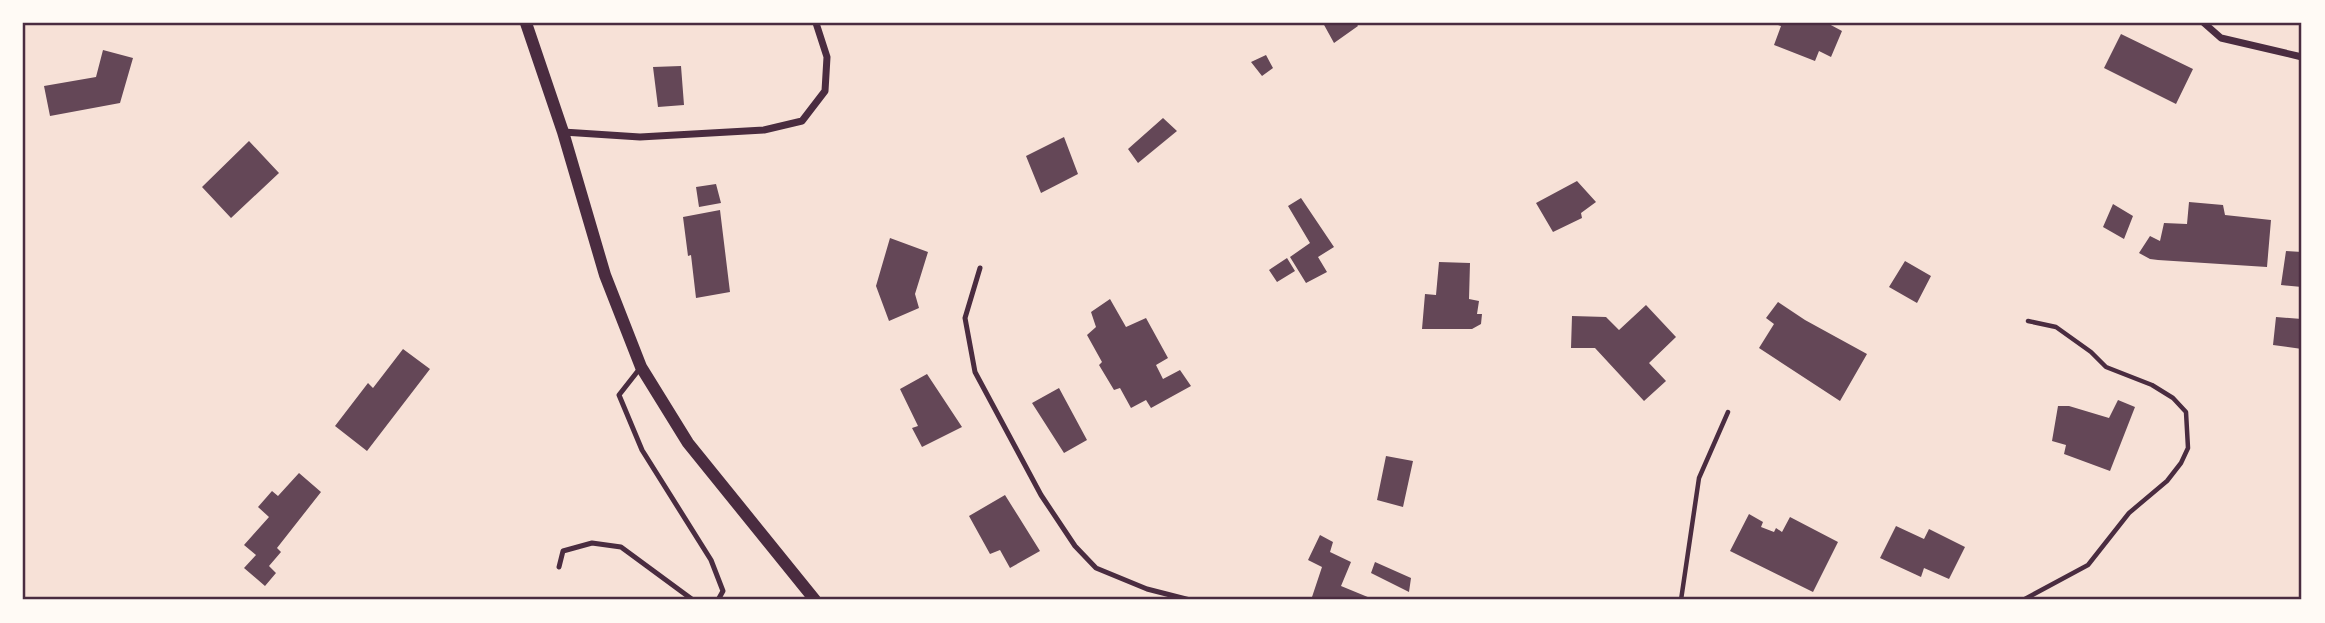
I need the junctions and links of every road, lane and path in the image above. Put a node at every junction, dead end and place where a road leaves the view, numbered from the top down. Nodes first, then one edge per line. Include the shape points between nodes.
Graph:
1 (526, 23) edge
2 (816, 23) edge
3 (2204, 23) edge
4 (2302, 57) edge
5 (563, 132) junction
6 (980, 268) dead end
7 (2028, 321) dead end
8 (640, 367) junction
9 (1728, 412) dead end
10 (559, 567) dead end
11 (693, 600) edge
12 (718, 600) edge
13 (815, 600) edge
14 (1190, 600) edge
15 (1681, 600) edge
16 (2023, 600) edge

1 - 5 street
2 - 5 street via 827,57 825,91 802,121 764,130 640,137
3 - 4 street via 2221,38
5 - 8 street via 605,275
6 - 14 lane via 965,318 975,372 1041,495 1075,546 1096,568 1147,590
7 - 16 path via 2056,327 2106,367 2173,398 2186,412 2188,448 2167,481 2129,513 2088,565
8 - 12 lane via 619,395 642,450 711,560 723,591
8 - 13 street via 688,443
9 - 15 path via 1699,478
10 - 11 lane via 564,551 592,543 621,547

